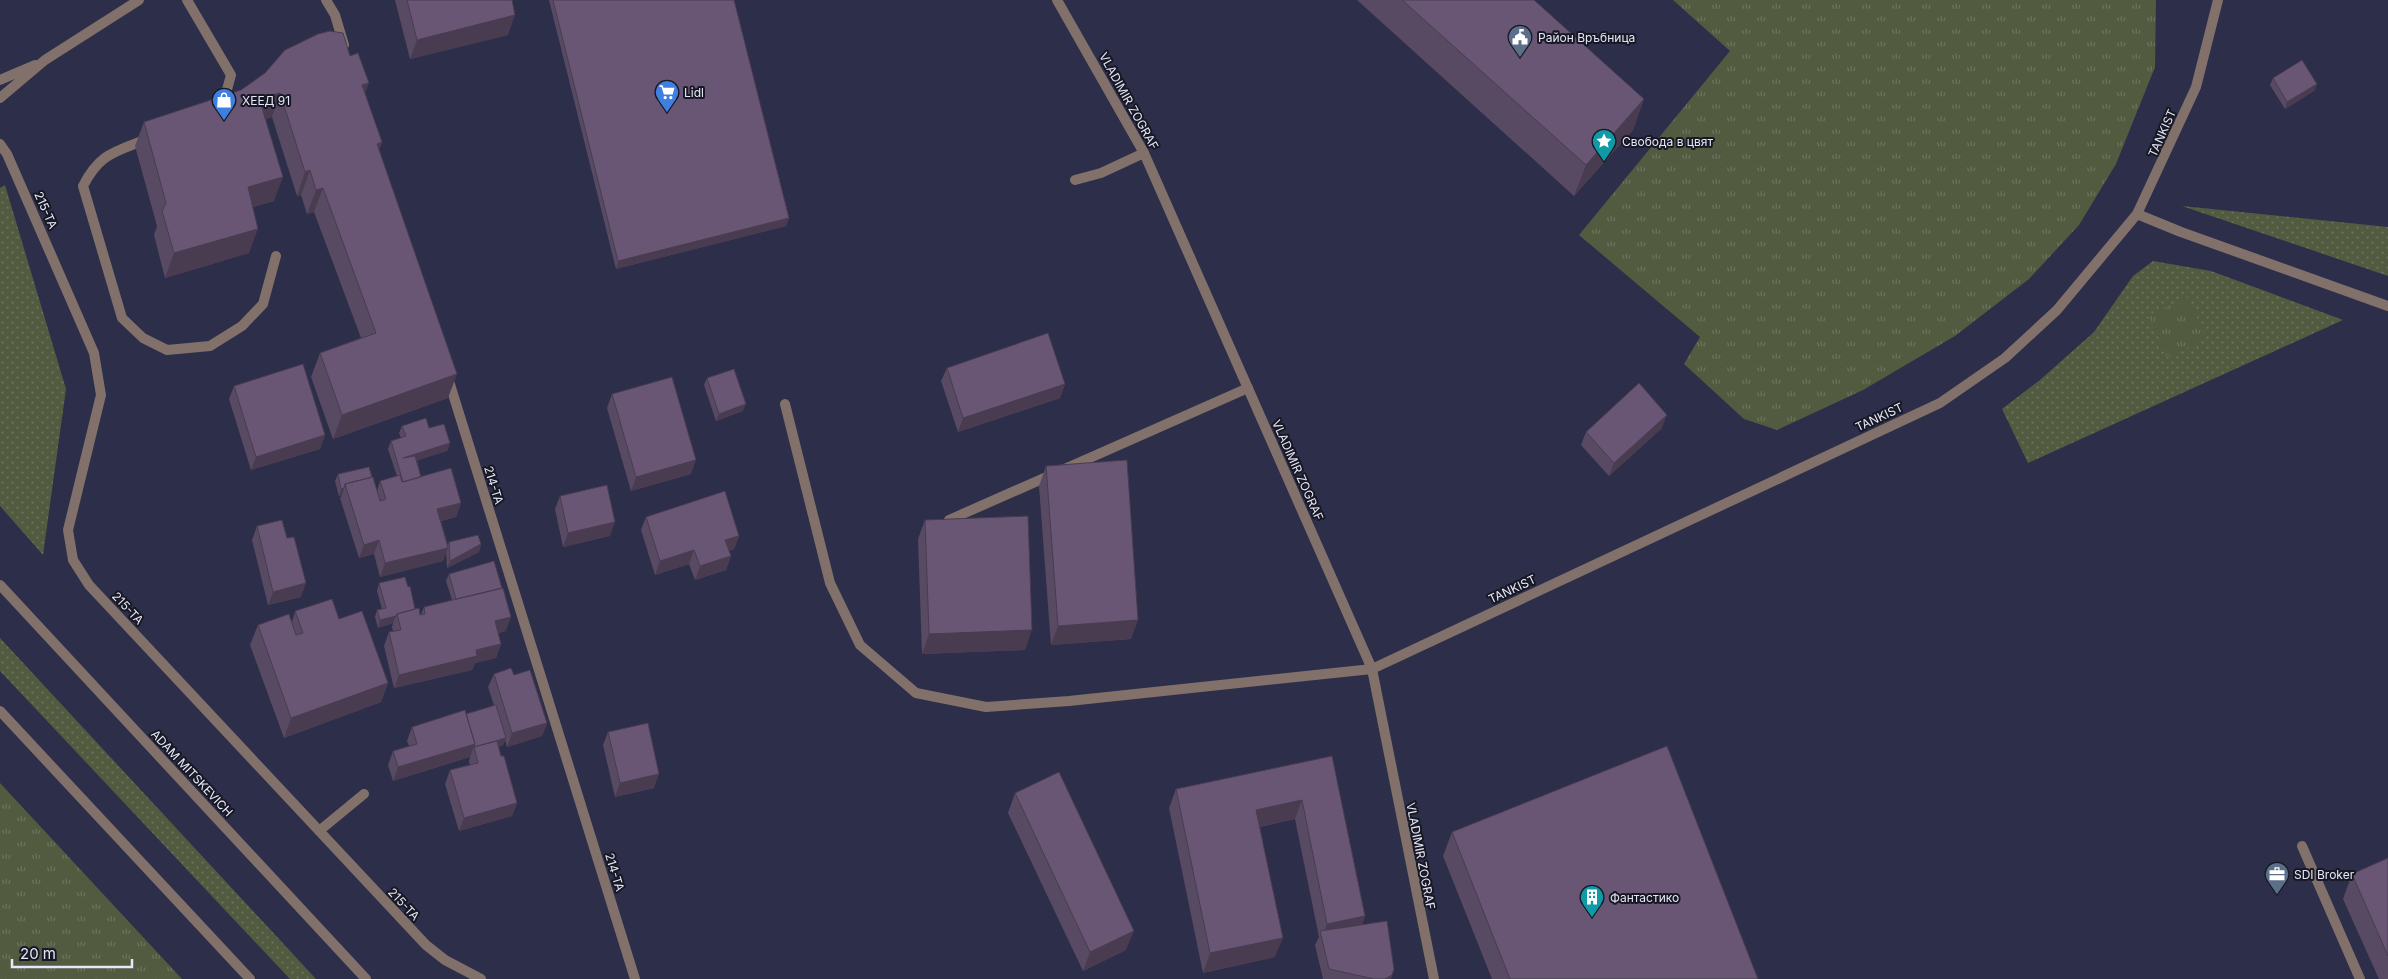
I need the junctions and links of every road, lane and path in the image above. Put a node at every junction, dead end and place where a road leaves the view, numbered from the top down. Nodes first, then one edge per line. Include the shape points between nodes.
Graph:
1 (139, 0) edge
2 (187, 0) edge
3 (326, 0) edge
4 (1057, 0) edge
5 (2218, 0) edge
6 (346, 53) edge
7 (45, 60) junction
8 (0, 80) edge
9 (0, 98) edge
10 (210, 107) edge
11 (154, 136) edge
12 (0, 144) edge
13 (1144, 153) junction
14 (1075, 180) dead end
15 (2137, 214) junction
16 (276, 256) dead end
17 (2388, 306) edge
18 (445, 368) edge
19 (1248, 388) junction
20 (785, 404) dead end
21 (949, 520) edge
22 (0, 584) edge
23 (1372, 669) junction
24 (0, 711) edge
25 (364, 794) dead end
26 (319, 831) junction
27 (2302, 846) dead end
28 (250, 979) edge
29 (366, 979) edge
30 (481, 979) edge
31 (635, 979) edge
32 (1434, 979) edge
33 (2360, 979) edge

1 - 7 street
2 - 10 street via 231,75 225,97
3 - 6 street via 335,15
4 - 13 street, VLADIMIR ZOGRAF
5 - 15 street, TANKIST via 2196,87
7 - 8 street
7 - 9 street
11 - 16 street via 112,153 93,166 83,186 122,318 143,338 166,350 210,346 242,326 263,304
12 - 26 street, 215-ТА via 96,361 101,395 68,530 73,560 89,585
13 - 14 street via 1100,173
13 - 19 street, VLADIMIR ZOGRAF
15 - 17 street
15 - 23 street, TANKIST via 2057,310 2005,358 1940,403
18 - 31 street, 214-ТА
19 - 21 street
19 - 23 street, VLADIMIR ZOGRAF
20 - 23 street, TANKIST via 830,583 860,645 916,693 986,707
22 - 29 street, ADAM MITSKEVICH
23 - 32 street, VLADIMIR ZOGRAF
24 - 28 street
25 - 26 street
26 - 30 street, 215-ТА via 426,945 445,960
27 - 33 street

